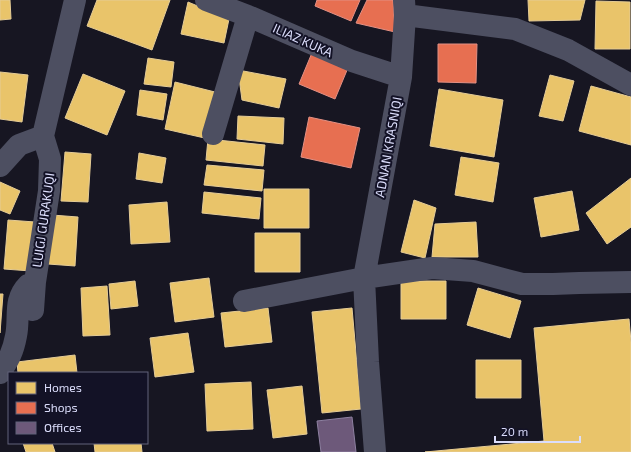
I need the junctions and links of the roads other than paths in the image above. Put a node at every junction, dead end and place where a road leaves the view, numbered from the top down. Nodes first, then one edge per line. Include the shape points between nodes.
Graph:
1 (75, 0) edge
2 (206, 0) edge
3 (404, 7) edge
4 (248, 16) junction
5 (401, 76) junction
6 (631, 85) edge
7 (213, 134) dead end
8 (43, 136) junction
9 (0, 166) edge
10 (364, 278) junction
11 (34, 282) junction
12 (631, 282) edge
13 (244, 301) dead end
14 (33, 310) dead end
15 (0, 373) edge
16 (375, 452) edge

1 - 8 street
2 - 4 street, ILIAZ KUKA
3 - 5 street, ADNAN KRASNIQI
3 - 6 street, ADNAN KRASNIQI via 514,29 568,50
4 - 5 street, ILIAZ KUKA via 352,61
4 - 7 street
5 - 10 street, ADNAN KRASNIQI
8 - 9 street via 18,145
8 - 11 street, LUIGJ GURAKUQI via 50,159 49,191
10 - 12 street via 432,268 473,271 522,284
10 - 13 street
10 - 16 street, ADNAN KRASNIQI
11 - 14 street, LUIGJ GURAKUQI
11 - 15 street, LUIGJ GURAKUQI via 27,285 20,294 17,334 12,354

